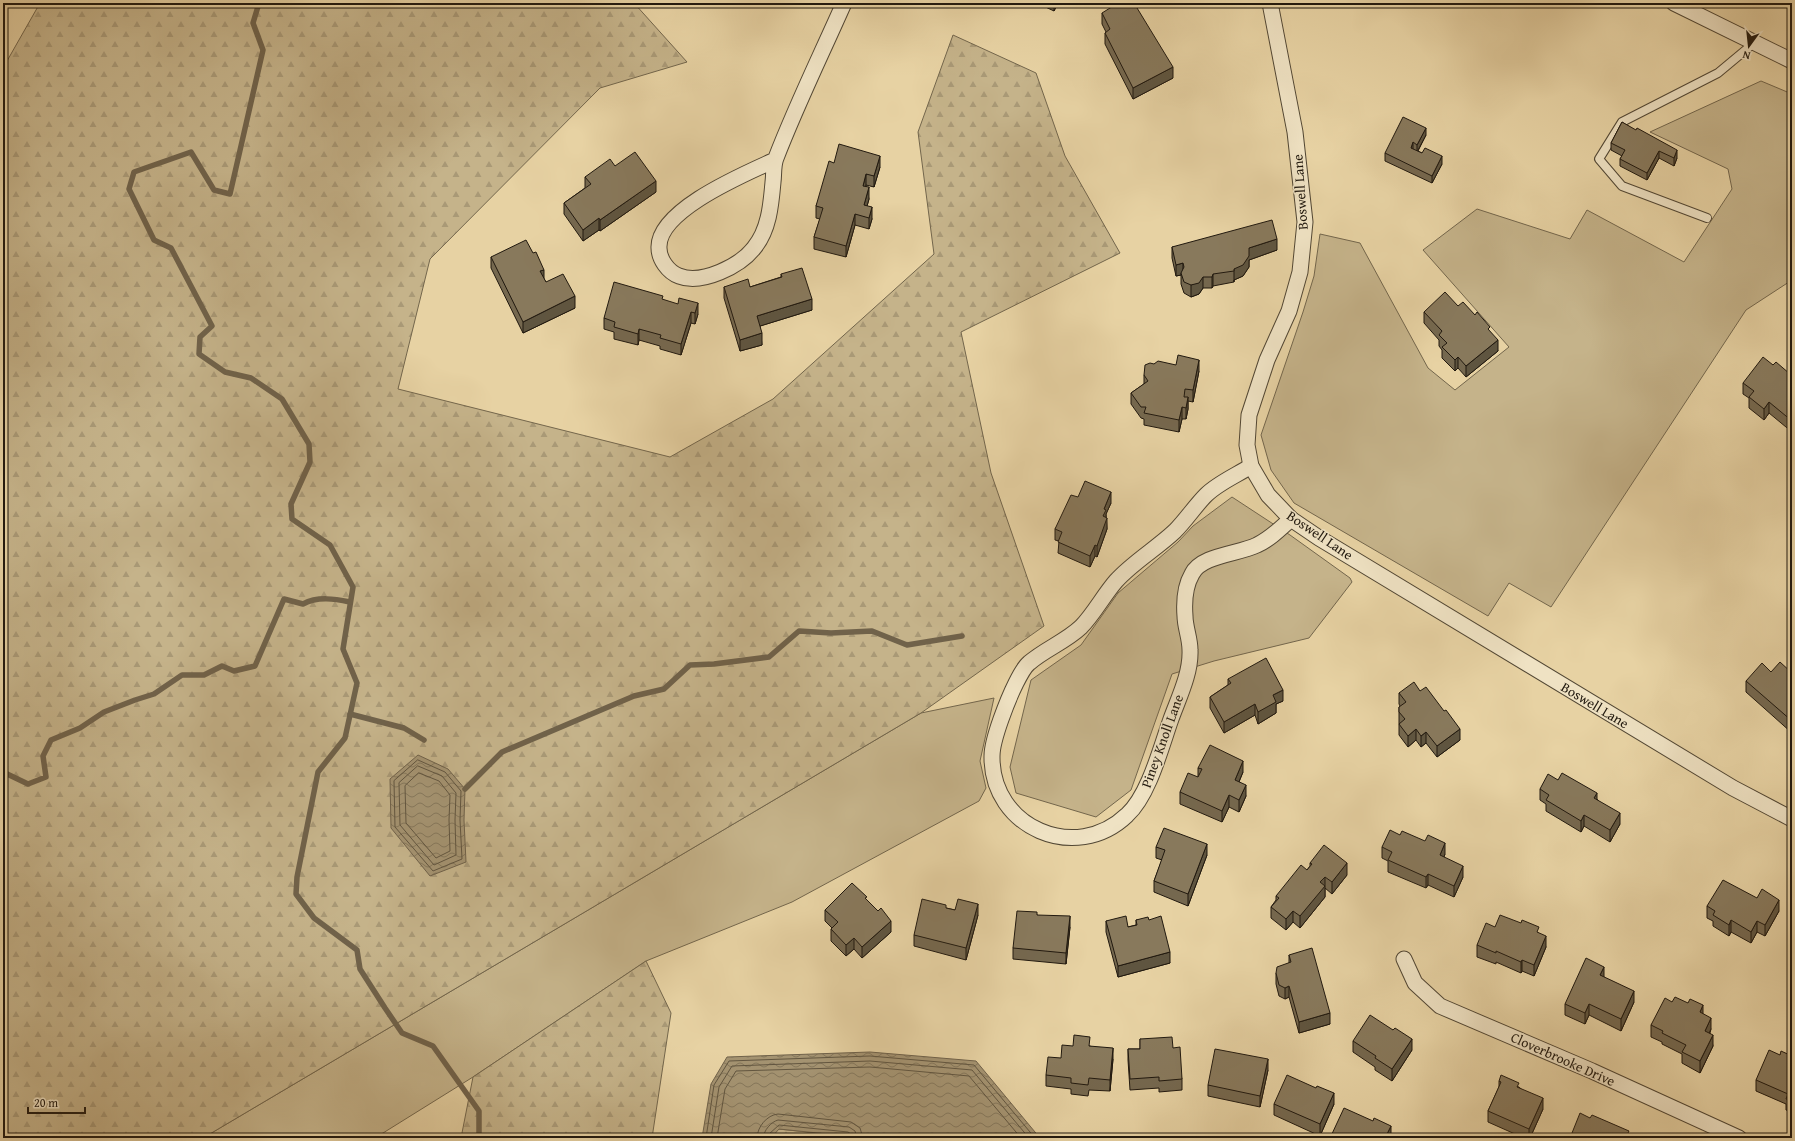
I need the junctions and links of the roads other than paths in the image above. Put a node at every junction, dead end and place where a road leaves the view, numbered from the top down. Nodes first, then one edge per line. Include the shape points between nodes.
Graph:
1 (844, 3) edge
2 (1270, 3) edge
3 (1674, 3) edge
4 (1754, 43) junction
5 (1792, 62) edge
6 (775, 160) junction
7 (1707, 218) dead end
8 (1251, 466) junction
9 (1291, 519) junction
10 (1792, 819) edge
11 (1404, 959) dead end
12 (1739, 1138) edge

1 - 6 street
2 - 8 street, Boswell Lane via 1295,132 1304,222 1300,272 1291,305 1267,360 1249,415 1247,445
3 - 4 street
4 - 5 street
4 - 7 lane via 1718,73 1622,122 1599,159 1622,186
6 - 6 street via 766,227 754,248 737,263 712,275 691,279 678,276 666,267 660,252 660,240 667,227 682,211 715,188
8 - 9 street, Boswell Lane via 1268,495
8 - 9 street, Piney Knoll Lane via 1208,493 1174,532 1116,581 1082,626 1060,644 1028,664 1014,688 1000,723 992,755 995,776 1003,799 1017,816 1036,830 1055,837 1073,838 1092,836 1110,829 1128,815 1141,797 1154,767 1187,673 1190,650 1184,617 1186,592 1192,573 1199,565 1254,547 1269,539
9 - 10 street, Boswell Lane via 1733,788
11 - 12 street, Cloverbrooke Drive via 1415,983 1440,1006 1599,1074

